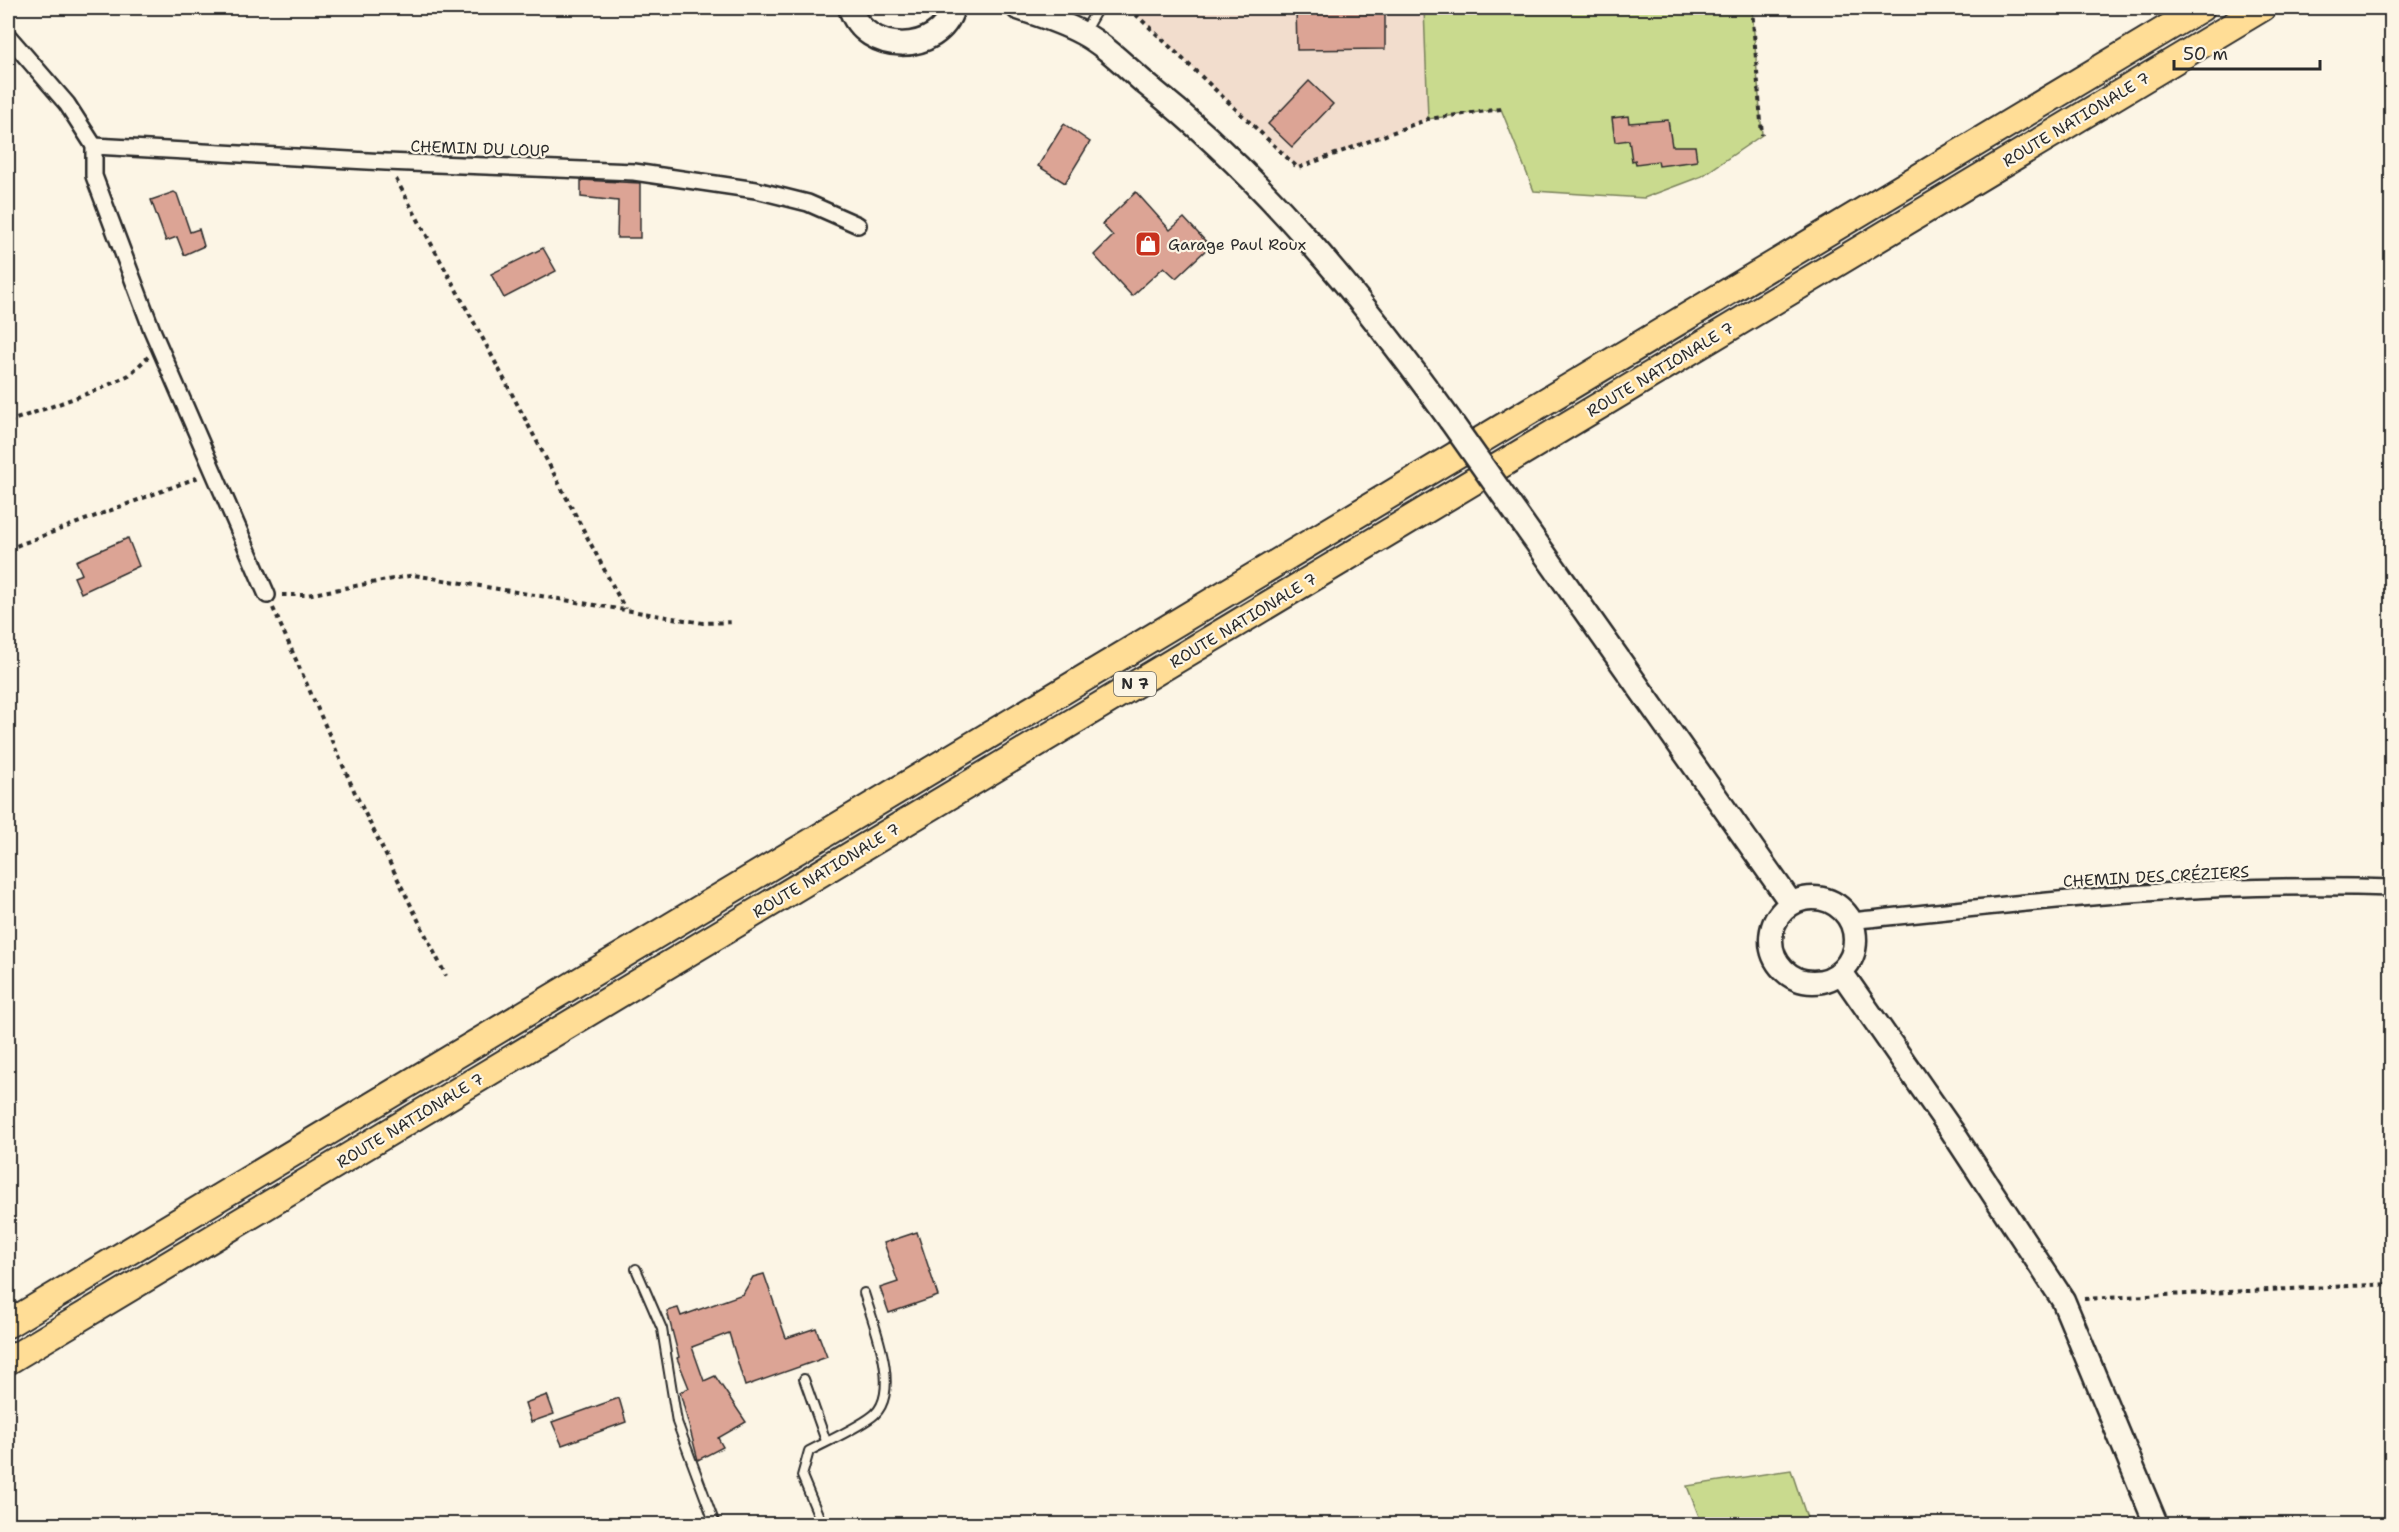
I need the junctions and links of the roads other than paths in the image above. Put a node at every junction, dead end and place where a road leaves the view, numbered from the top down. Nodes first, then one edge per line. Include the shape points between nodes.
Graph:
1 (850, 8) edge
2 (953, 8) edge
3 (1018, 8) edge
4 (1098, 8) edge
5 (2201, 8) edge
6 (2262, 8) edge
7 (1083, 34) junction
8 (8, 36) edge
9 (94, 146) junction
10 (858, 225) dead end
11 (267, 595) road end
12 (2391, 888) edge
13 (1791, 903) junction
14 (1851, 921) junction
15 (1841, 972) junction
16 (636, 1269) dead end
17 (864, 1293) dead end
18 (8, 1323) edge
19 (8, 1361) edge
20 (804, 1379) dead end
21 (826, 1442) junction
22 (716, 1524) edge
23 (822, 1524) edge
24 (2156, 1524) edge

1 - 2 main road via 861,27 892,44 928,38 942,27
3 - 7 main road
4 - 7 lane
5 - 18 highway, ROUTE NATIONALE 7 / N 7
6 - 19 highway, ROUTE NATIONALE 7 / N 7
7 - 13 main road, bridge via 1188,117 1294,224 1384,328
8 - 9 street via 67,104
9 - 10 street, CHEMIN DU LOUP via 634,172 756,190 808,203
9 - 11 street via 94,176 159,345
12 - 14 street, CHEMIN DES CRÉZIERS via 2114,893
13 - 14 main road via 1818,898 1831,902
13 - 15 main road via 1780,912 1770,938 1778,965 1801,982 1829,980
14 - 15 main road via 1855,948
15 - 24 main road via 2063,1300
16 - 22 lane via 662,1329 677,1422
17 - 21 lane via 887,1392 875,1414
20 - 21 lane
21 - 23 lane via 809,1451 802,1476

